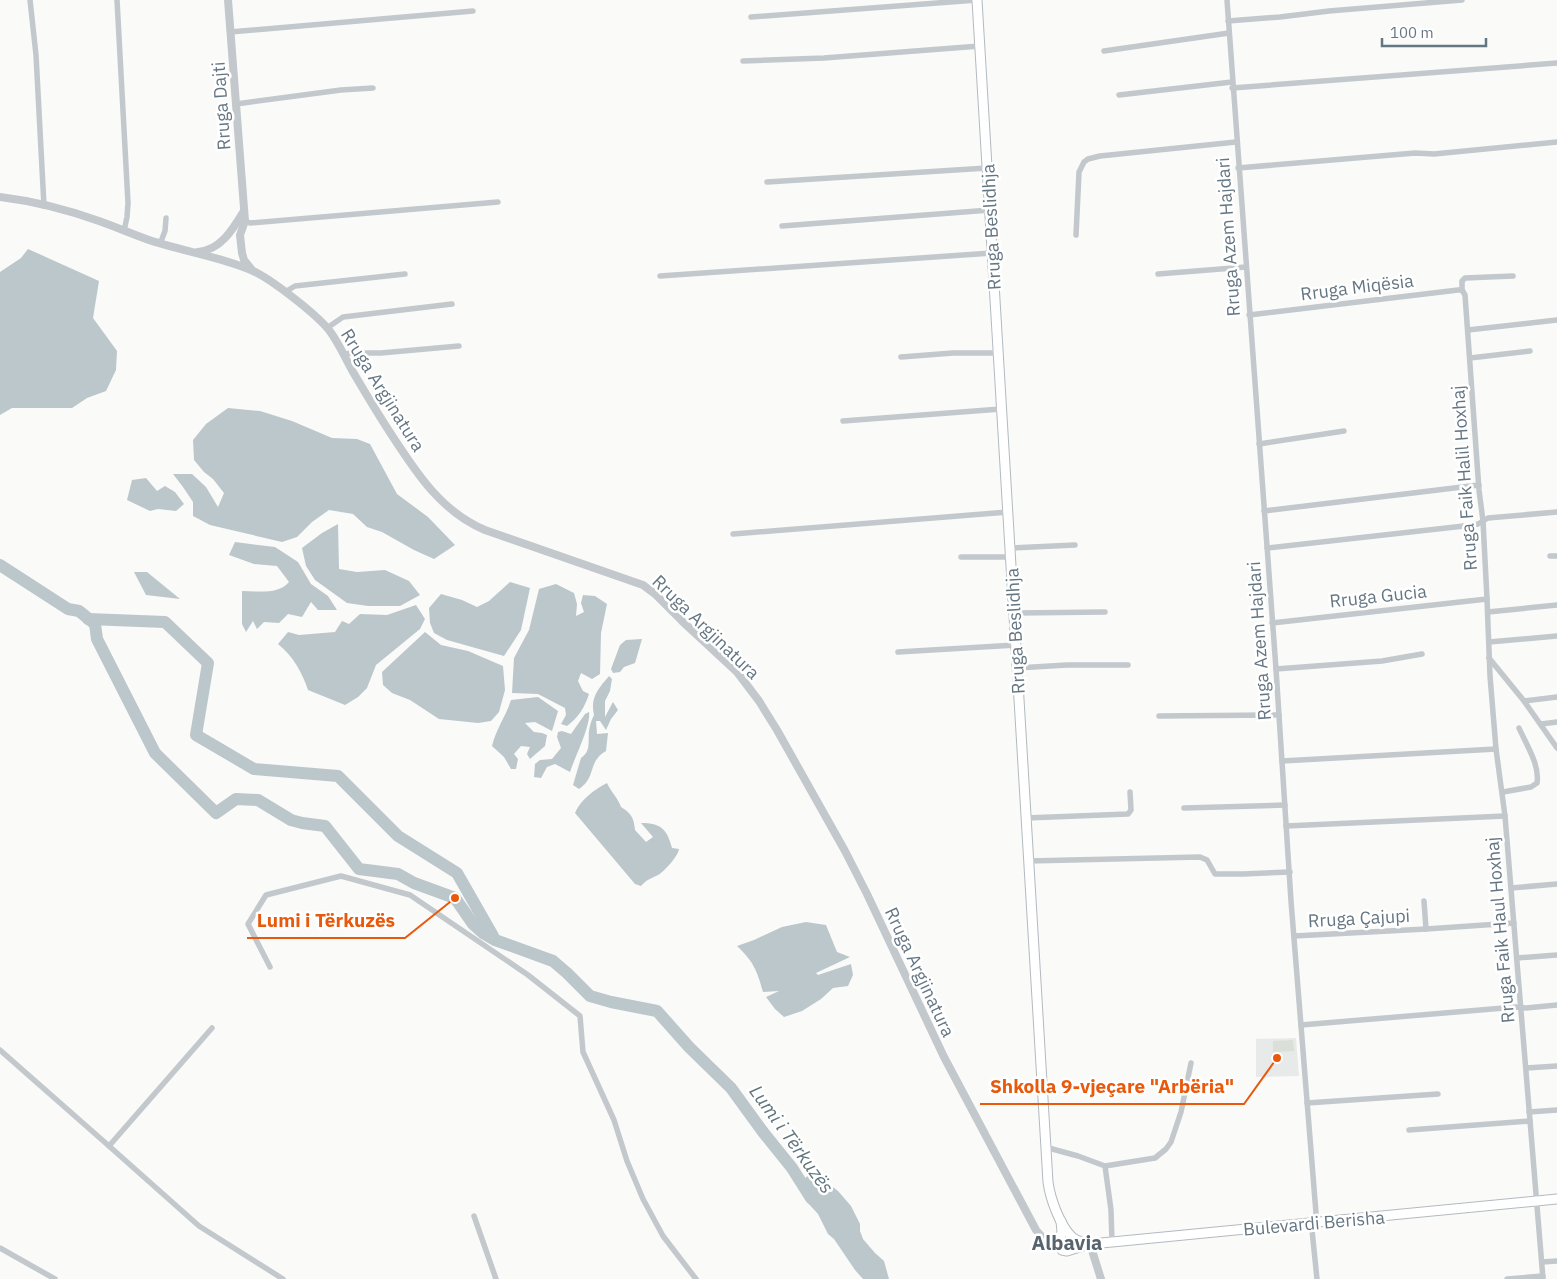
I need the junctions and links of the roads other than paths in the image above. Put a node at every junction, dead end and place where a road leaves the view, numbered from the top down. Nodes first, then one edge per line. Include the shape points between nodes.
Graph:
1 (30, 0) edge
2 (118, 0) edge
3 (228, 0) edge
4 (977, 0) edge
5 (1227, 0) edge
6 (1462, 0) edge
7 (473, 11) dead end
8 (751, 17) dead end
9 (1228, 21) junction
10 (230, 32) junction
11 (1229, 33) junction
12 (980, 46) junction
13 (1104, 51) dead end
14 (743, 61) dead end
15 (1557, 63) edge
16 (1232, 85) junction
17 (373, 88) dead end
18 (1119, 95) dead end
19 (236, 104) junction
20 (1236, 142) junction
21 (1557, 142) edge
22 (987, 168) junction
23 (1238, 168) junction
24 (767, 182) dead end
25 (0, 197) edge
26 (498, 202) dead end
27 (44, 206) junction
28 (990, 210) junction
29 (244, 211) junction
30 (166, 218) dead end
31 (245, 221) junction
32 (782, 226) dead end
33 (124, 231) junction
34 (1076, 235) dead end
35 (221, 242) junction
36 (160, 244) junction
37 (242, 249) junction
38 (196, 252) junction
39 (992, 253) junction
40 (226, 262) junction
41 (1246, 266) junction
42 (252, 270) junction
43 (405, 274) dead end
44 (1158, 274) dead end
45 (660, 276) dead end
46 (1513, 276) dead end
47 (285, 292) junction
48 (1464, 293) junction
49 (452, 304) dead end
50 (1249, 315) junction
51 (1557, 320) edge
52 (327, 328) junction
53 (1468, 330) junction
54 (459, 346) dead end
55 (1530, 351) dead end
56 (998, 353) junction
57 (344, 354) junction
58 (901, 358) dead end
59 (1470, 358) junction
60 (1002, 409) junction
61 (843, 421) dead end
62 (1344, 431) dead end
63 (1259, 444) junction
64 (1479, 485) junction
65 (1264, 511) junction
66 (1008, 512) junction
67 (1557, 512) edge
68 (1483, 521) junction
69 (733, 534) dead end
70 (1075, 545) dead end
71 (1267, 548) junction
72 (1010, 552) junction
73 (1550, 556) dead end
74 (1557, 556) edge
75 (961, 557) dead end
76 (1487, 599) junction
77 (1557, 605) edge
78 (1014, 612) junction
79 (1105, 612) dead end
80 (1488, 612) junction
81 (1272, 624) junction
82 (1557, 636) edge
83 (1489, 642) junction
84 (1016, 645) junction
85 (898, 652) dead end
86 (1422, 654) dead end
87 (1489, 658) junction
88 (1128, 665) dead end
89 (1017, 668) junction
90 (1276, 669) junction
91 (1557, 697) edge
92 (1524, 701) junction
93 (1279, 715) junction
94 (1159, 716) dead end
95 (1557, 722) edge
96 (1541, 724) junction
97 (1519, 728) dead end
98 (1557, 748) edge
99 (1496, 749) junction
100 (1282, 761) junction
101 (1130, 792) dead end
102 (1502, 792) junction
103 (1285, 805) junction
104 (1184, 808) dead end
105 (1505, 816) junction
106 (1026, 818) junction
107 (1286, 826) junction
108 (1028, 861) junction
109 (1290, 872) junction
110 (1557, 884) edge
111 (1511, 888) junction
112 (1424, 901) dead end
113 (1514, 923) junction
114 (1426, 929) junction
115 (1294, 936) junction
116 (1557, 955) edge
117 (1517, 958) junction
118 (270, 967) dead end
119 (1557, 1005) edge
120 (1521, 1007) junction
121 (1301, 1025) junction
122 (212, 1028) dead end
123 (0, 1050) edge
124 (1191, 1063) dead end
125 (1557, 1066) edge
126 (1526, 1068) junction
127 (1438, 1094) dead end
128 (1307, 1103) junction
129 (1557, 1110) edge
130 (1530, 1112) junction
131 (1530, 1121) junction
132 (1409, 1130) dead end
133 (109, 1146) junction
134 (1045, 1147) junction
135 (1105, 1166) junction
136 (1557, 1199) edge
137 (1537, 1201) junction
138 (474, 1216) dead end
139 (1061, 1220) junction
140 (1314, 1223) junction
141 (1036, 1230) junction
142 (1072, 1236) junction
143 (1059, 1238) junction
144 (1112, 1242) junction
145 (1090, 1244) junction
146 (0, 1248) edge
147 (1072, 1249) junction
148 (1062, 1250) junction
149 (1557, 1261) edge
150 (1542, 1262) junction
151 (1543, 1277) edge
152 (55, 1279) edge
153 (283, 1279) edge
154 (496, 1279) edge
155 (696, 1279) edge
156 (1101, 1279) edge
157 (1316, 1279) edge
158 (1507, 1279) edge

1 - 27 street
2 - 33 street via 128,203
3 - 10 street, Rruga Dajti
4 - 8 street
4 - 12 main road, Rruga Beslidhja
5 - 9 street, Rruga Azem Hajdari
6 - 9 street
7 - 10 street
9 - 11 street, Rruga Azem Hajdari
10 - 19 street, Rruga Dajti
11 - 13 street
11 - 16 street, Rruga Azem Hajdari
12 - 14 street
12 - 22 main road, Rruga Beslidhja
15 - 16 street
16 - 18 street
16 - 20 street, Rruga Azem Hajdari
17 - 19 street
19 - 29 street, Rruga Dajti
20 - 23 street, Rruga Azem Hajdari
20 - 34 street via 1088,159 1079,172
21 - 23 street
22 - 24 street
22 - 28 main road, Rruga Beslidhja
23 - 41 street, Rruga Azem Hajdari
25 - 27 street
26 - 31 street
27 - 33 street
28 - 32 street
28 - 39 main road, Rruga Beslidhja
29 - 31 street, Rruga Dajti
29 - 35 street
30 - 36 street
31 - 37 street, Rruga Dajti via 240,236
33 - 36 street
35 - 37 street via 232,238 239,241
35 - 38 street
35 - 40 street via 218,253
36 - 38 street
37 - 40 street via 234,262
37 - 42 street via 244,260
38 - 40 street
39 - 45 street
39 - 56 main road, Rruga Beslidhja
40 - 42 street
41 - 44 street
41 - 50 street, Rruga Azem Hajdari
42 - 47 street, Rruga Argjinatura
43 - 47 street via 295,286
46 - 48 street via 1465,278 1462,281
47 - 52 street, Rruga Argjinatura
48 - 50 street, Rruga Miqësia via 1349,302
48 - 53 street, Rruga Faik Halil Hoxhaj
49 - 52 street via 343,317
50 - 63 street, Rruga Azem Hajdari
51 - 53 street
52 - 57 street, Rruga Argjinatura
53 - 59 street, Rruga Faik Halil Hoxhaj
54 - 57 street
55 - 59 street
56 - 58 street
56 - 60 main road, Rruga Beslidhja
57 - 141 street, Rruga Argjinatura via 423,481 458,515 485,530 643,585 745,681 760,701 845,851 944,1057
59 - 64 street, Rruga Faik Halil Hoxhaj
60 - 61 street
60 - 66 main road, Rruga Beslidhja
62 - 63 street
63 - 65 street, Rruga Azem Hajdari
64 - 65 street
64 - 68 street, Rruga Faik Halil Hoxhaj
65 - 71 street, Rruga Azem Hajdari
66 - 69 street
66 - 72 main road, Rruga Beslidhja
67 - 68 street
68 - 71 street via 1473,525
68 - 76 street, Rruga Faik Halil Hoxhaj
70 - 72 street
71 - 81 street, Rruga Azem Hajdari
72 - 75 street
72 - 78 main road, Rruga Beslidhja
73 - 74 street
76 - 80 street, Rruga Faik Halil Hoxhaj
76 - 81 street, Rruga Gucia
77 - 80 street
78 - 79 street
78 - 84 main road, Rruga Beslidhja
80 - 83 street, Rruga Faik Halil Hoxhaj
81 - 90 street, Rruga Azem Hajdari
82 - 83 street
83 - 87 street, Rruga Faik Halil Hoxhaj
84 - 85 street
84 - 89 main road, Rruga Beslidhja
86 - 90 street via 1382,661
87 - 92 street
87 - 99 street, Rruga Faik Haul Hoxhaj
88 - 89 street
89 - 106 main road, Rruga Beslidhja
90 - 93 street, Rruga Azem Hajdari
91 - 92 street
92 - 96 street
93 - 94 street
93 - 100 street, Rruga Azem Hajdari
95 - 96 street
96 - 98 street
97 - 102 street via 1534,764 1537,783
99 - 100 street
99 - 102 street, Rruga Faik Haul Hoxhaj
100 - 103 street, Rruga Azem Hajdari
101 - 106 street via 1131,810 1128,814
102 - 105 street, Rruga Faik Haul Hoxhaj
103 - 104 street
103 - 107 street, Rruga Azem Hajdari
105 - 107 street
105 - 111 street, Rruga Faik Haul Hoxhaj
106 - 108 main road, Rruga Beslidhja
107 - 109 street, Rruga Azem Hajdari
108 - 109 street via 1200,857 1207,860 1215,874
108 - 134 main road, Rruga Beslidhja
109 - 115 street, Rruga Azem Hajdari
110 - 111 street
111 - 113 street, Rruga Faik Haul Hoxhaj
112 - 114 street, Rruga Çajupi
113 - 114 street, Rruga Çajupi
113 - 117 street, Rruga Faik Haul Hoxhaj
114 - 115 street, Rruga Çajupi
115 - 121 street, Rruga Azem Hajdari
116 - 117 street
117 - 120 street, Rruga Faik Haul Hoxhaj
118 - 155 street via 248,924 266,895 342,876 410,895 528,975 580,1016 583,1052 614,1120 643,1199 663,1236
119 - 120 street
120 - 121 street
120 - 126 street, Rruga Faik Haul Hoxhaj
121 - 128 street, Rruga Azem Hajdari
122 - 133 street
123 - 133 street
124 - 135 street via 1178,1121 1166,1149 1155,1158
125 - 126 street
126 - 130 street, Rruga Faik Haul Hoxhaj
127 - 128 street
128 - 140 street, Rruga Azem Hajdari via 1316,1213
129 - 130 street
130 - 131 street, Rruga Faik Haul Hoxhaj
131 - 132 street
131 - 137 street, Rruga Faik Haul Hoxhaj
133 - 153 street via 199,1226
134 - 135 street
134 - 139 main road, Rruga Beslidhja via 1049,1191
135 - 144 street
136 - 137 main road, Bulevardi Berisha
137 - 140 main road, Bulevardi Berisha
137 - 150 street
138 - 154 street
139 - 142 main road, Rruga Beslidhja
139 - 143 main road
140 - 144 main road, Bulevardi Berisha
140 - 157 street, Rruga Azem Hajdari
141 - 143 street via 1050,1239
141 - 148 street, Rruga Argjinatura via 1049,1244
142 - 143 main road
142 - 145 main road
142 - 147 main road via 1075,1244
143 - 148 main road
144 - 145 main road, Bulevardi Berisha
145 - 147 main road, Bulevardi Berisha
145 - 156 street
146 - 152 street
147 - 148 main road via 1068,1252
149 - 150 street
150 - 151 street
151 - 158 street

